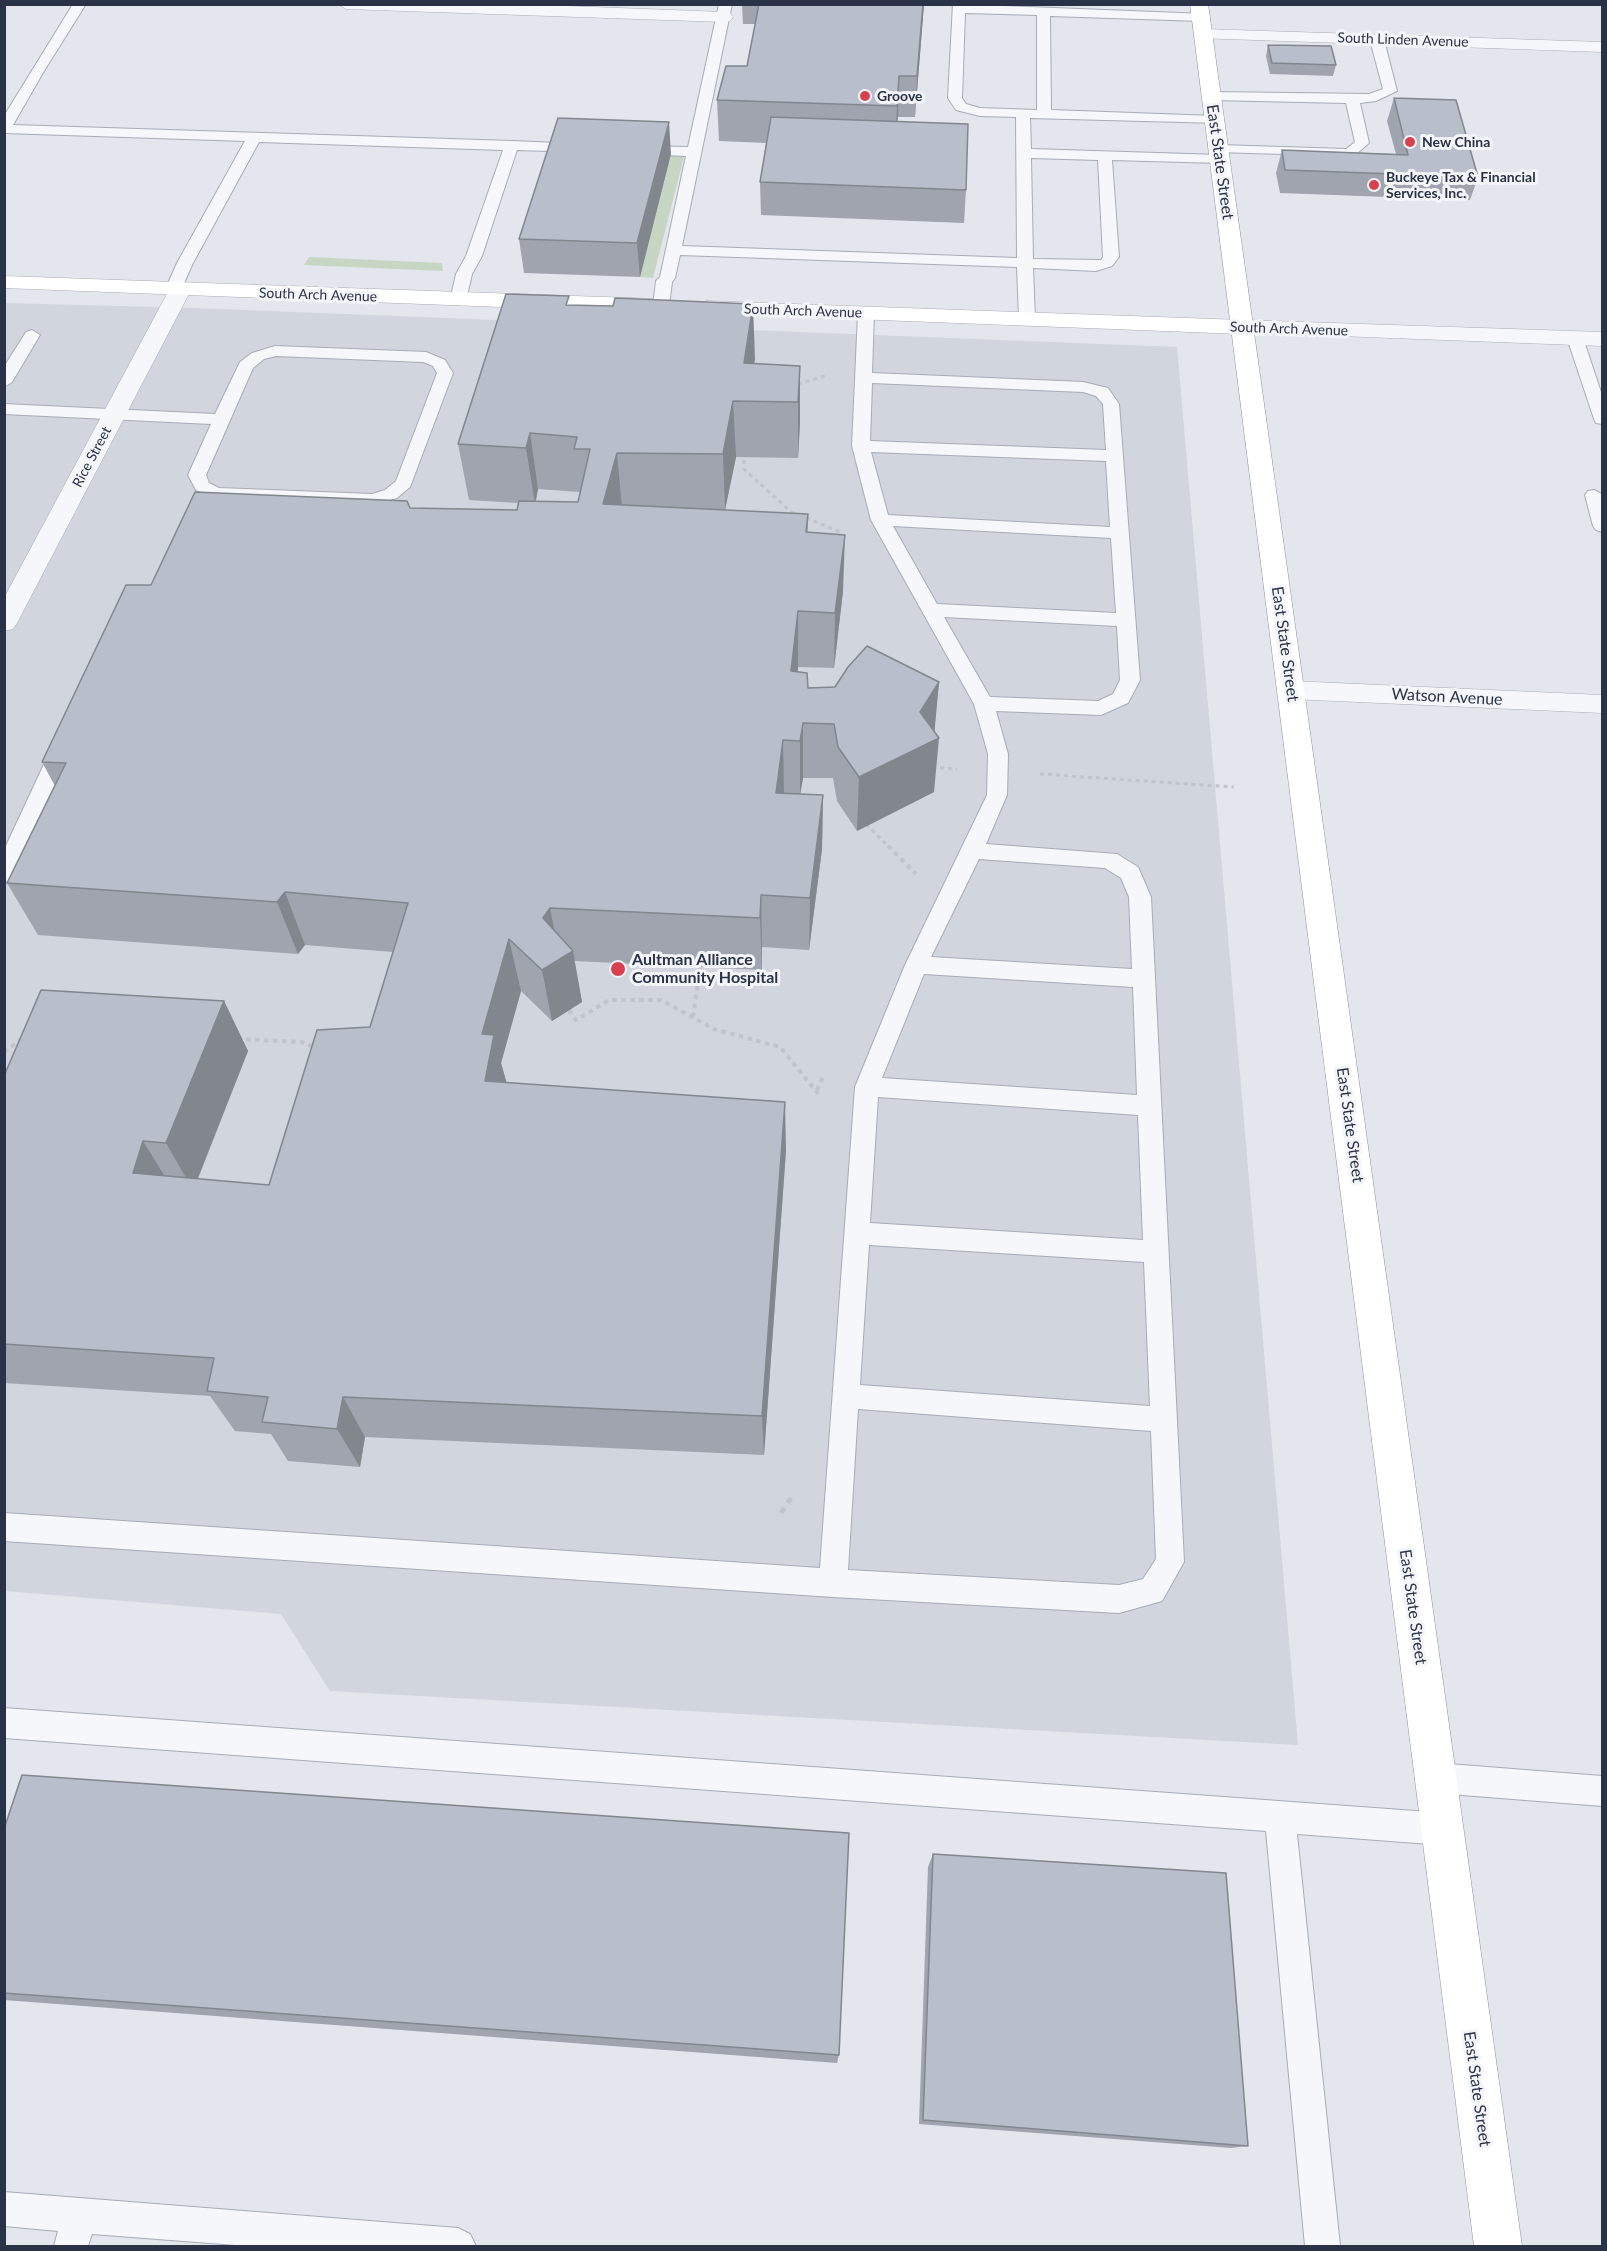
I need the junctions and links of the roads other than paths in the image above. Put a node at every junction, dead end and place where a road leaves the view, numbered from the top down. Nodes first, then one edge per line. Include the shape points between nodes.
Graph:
1 (80, 4) edge
2 (346, 4) edge
3 (959, 7) edge
4 (725, 11) edge
5 (1043, 12) junction
6 (1201, 19) edge
7 (1377, 40) junction
8 (1602, 47) edge
9 (1211, 96) junction
10 (1352, 99) junction
11 (1023, 113) junction
12 (1044, 114) junction
13 (1215, 120) junction
14 (254, 138) junction
15 (512, 146) junction
16 (592, 148) edge
17 (626, 149) edge
18 (695, 152) junction
19 (1023, 153) junction
20 (1219, 154) junction
21 (1105, 156) junction
22 (674, 250) junction
23 (1025, 263) junction
24 (4, 282) edge
25 (177, 290) junction
26 (458, 300) junction
27 (661, 306) junction
28 (866, 313) junction
29 (1027, 319) junction
30 (1242, 327) junction
31 (32, 335) dead end
32 (1575, 339) junction
33 (1602, 339) edge
34 (864, 378) junction
35 (4, 382) edge
36 (4, 409) edge
37 (115, 414) junction
38 (221, 418) junction
39 (1602, 419) edge
40 (861, 446) junction
41 (1115, 456) junction
42 (1594, 495) dead end
43 (880, 520) junction
44 (1602, 526) edge
45 (1120, 533) junction
46 (932, 610) junction
47 (1127, 620) junction
48 (4, 623) edge
49 (1291, 690) junction
50 (984, 704) junction
51 (1602, 704) edge
52 (72, 724) edge
53 (972, 851) junction
54 (4, 874) edge
55 (916, 965) junction
56 (1144, 979) junction
57 (867, 1087) junction
58 (1149, 1106) junction
59 (857, 1233) junction
60 (1155, 1252) junction
61 (845, 1396) junction
62 (1163, 1419) junction
63 (4, 1527) edge
64 (833, 1583) junction
65 (4, 1723) edge
66 (1436, 1778) junction
67 (1602, 1791) edge
68 (1280, 1817) junction
69 (1443, 1829) junction
70 (4, 2209) edge
71 (76, 2231) edge
72 (298, 2240) edge
73 (458, 2247) edge
74 (1322, 2247) edge
75 (1498, 2247) edge

1 - 14 lane via 4,129
2 - 4 street
3 - 5 lane
3 - 11 lane via 955,98 961,107 980,112
4 - 18 lane
5 - 6 lane
5 - 12 lane
6 - 7 street, South Linden Avenue
6 - 9 main road, East State Street
7 - 8 street, South Linden Avenue
7 - 10 lane via 1390,91
9 - 10 lane
9 - 13 main road, East State Street
10 - 20 lane via 1362,143 1349,153
11 - 12 lane
11 - 19 lane
12 - 13 lane
13 - 20 main road, East State Street
14 - 15 lane
14 - 25 lane via 185,264
15 - 16 lane
15 - 26 lane
17 - 18 lane
18 - 22 lane
19 - 21 lane
19 - 23 lane
20 - 21 lane
20 - 30 main road, East State Street
21 - 23 lane via 1111,257 1107,263
22 - 23 lane
22 - 27 lane
23 - 29 lane
24 - 25 main road, South Arch Avenue
25 - 26 main road, South Arch Avenue
25 - 37 street, Rice Street
26 - 27 main road, South Arch Avenue
27 - 28 main road, South Arch Avenue
28 - 29 main road, South Arch Avenue
28 - 34 lane
29 - 30 main road, South Arch Avenue
30 - 32 street, South Arch Avenue
30 - 49 main road, East State Street
31 - 35 lane
32 - 33 street, South Arch Avenue
32 - 39 lane
34 - 40 lane
34 - 41 lane via 1083,387 1102,392 1111,404
36 - 37 lane
37 - 38 lane
37 - 48 street, Rice Street
38 - 38 lane via 197,476 202,486 216,493 373,500 391,494 404,483 445,373 440,363 426,357 275,351 246,365
40 - 41 lane
40 - 43 lane
41 - 45 lane
42 - 44 lane
43 - 45 lane
43 - 46 lane
45 - 47 lane
46 - 47 lane
46 - 50 lane
47 - 50 lane via 1131,680 1121,698 1101,708
49 - 51 street, Watson Avenue
49 - 66 main road, East State Street
50 - 53 lane via 998,753 997,795
52 - 54 lane
53 - 55 lane
53 - 56 lane via 1109,860 1130,873 1140,897
55 - 56 lane
55 - 57 lane
56 - 58 lane
57 - 58 lane
57 - 59 lane
58 - 60 lane
59 - 60 lane
59 - 61 lane
60 - 62 lane
61 - 62 lane
61 - 64 lane
62 - 64 lane via 1170,1562 1152,1591 1119,1599
63 - 64 lane
65 - 68 lane
66 - 67 lane
66 - 69 main road, East State Street
68 - 69 lane
68 - 74 lane
69 - 75 main road, East State Street
70 - 71 lane
71 - 72 lane
72 - 73 lane

